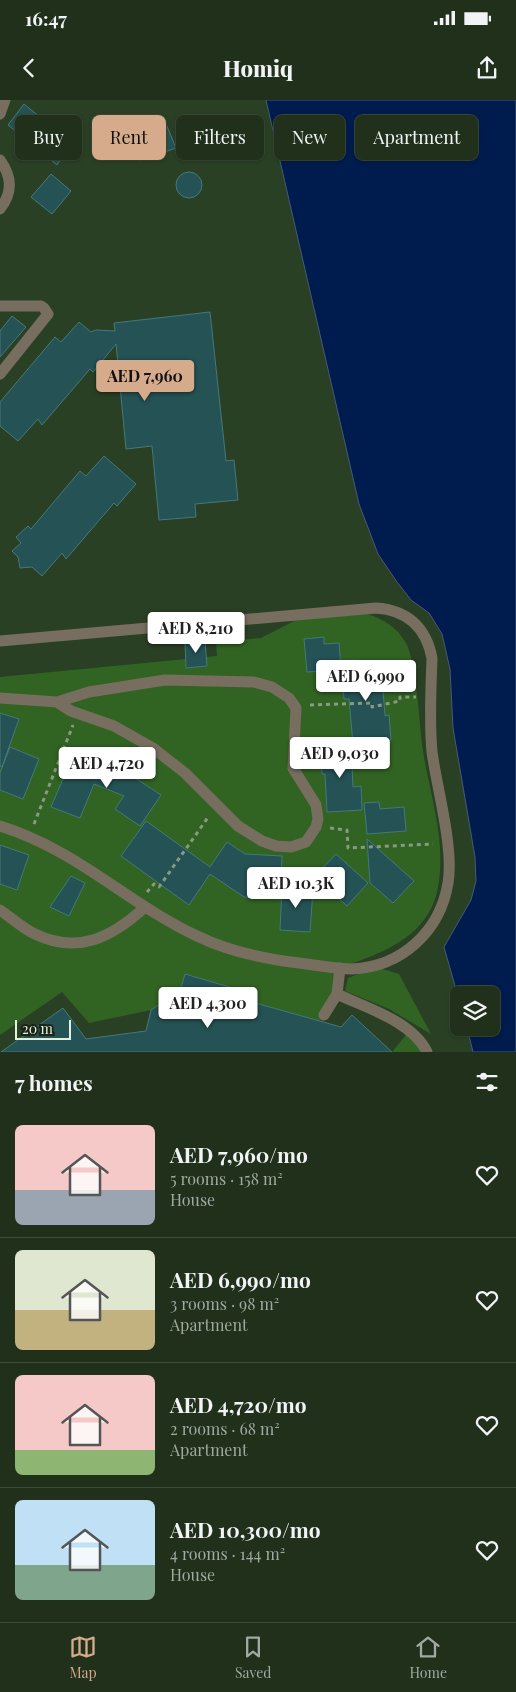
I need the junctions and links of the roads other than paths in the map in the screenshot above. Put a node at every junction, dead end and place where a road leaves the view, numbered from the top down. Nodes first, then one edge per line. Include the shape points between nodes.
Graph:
1 (5, 100) edge
2 (0, 114) edge
3 (0, 160) edge
4 (0, 209) edge
5 (0, 306) edge
6 (0, 374) edge
7 (0, 641) edge
8 (0, 698) edge
9 (57, 702) junction
10 (0, 826) edge
11 (141, 905) junction
12 (0, 910) edge
13 (340, 968) junction
14 (337, 994) junction
15 (324, 1015) dead end
16 (427, 1052) edge

1 - 2 lane
3 - 4 lane via 10,183 7,200
5 - 6 lane via 41,306 48,314
7 - 13 lane via 376,608 388,608 410,618 425,635 432,658 432,751 449,870 446,895 426,933 405,952 391,960 365,967
8 - 9 lane
9 - 9 lane via 114,726 153,748 249,833 276,846 291,848 312,835 318,819 316,805 293,768 297,715 295,706 282,693 263,684 151,681 89,692
10 - 11 lane via 87,867
11 - 12 lane via 117,931 76,943 34,934
11 - 13 lane via 197,936 232,950 286,962
13 - 14 lane
14 - 15 lane
14 - 16 lane via 400,1025

